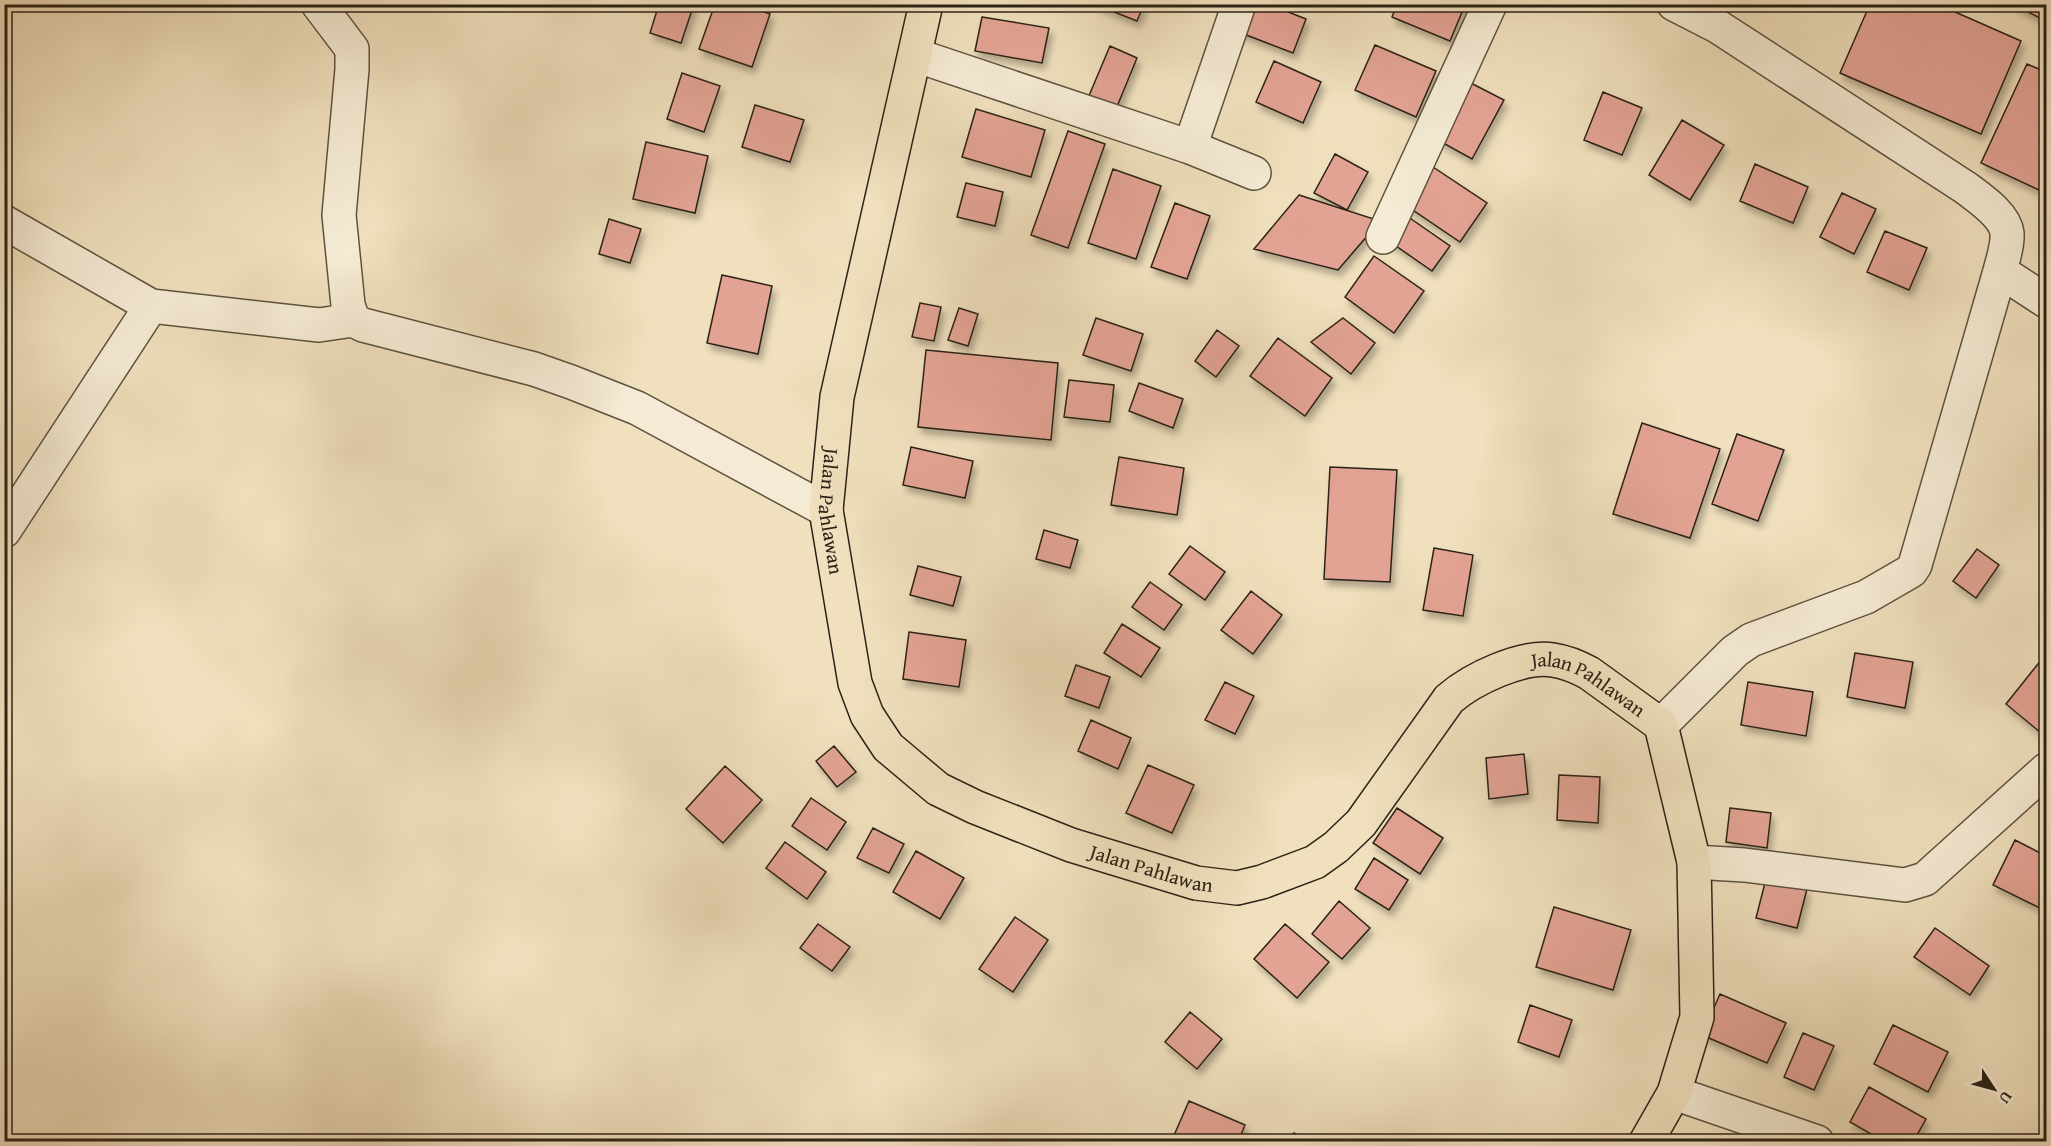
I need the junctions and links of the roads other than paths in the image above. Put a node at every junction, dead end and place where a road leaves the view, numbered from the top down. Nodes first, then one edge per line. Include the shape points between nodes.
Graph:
1 (318, 4) edge
2 (926, 4) edge
3 (1239, 4) edge
4 (1490, 4) edge
5 (1674, 4) edge
6 (1722, 15) edge
7 (915, 55) junction
8 (1190, 147) junction
9 (1254, 173) dead end
10 (4, 222) edge
11 (1383, 237) dead end
12 (2000, 271) junction
13 (2046, 301) edge
14 (151, 306) junction
15 (354, 320) junction
16 (826, 510) junction
17 (4, 531) edge
18 (1660, 725) junction
19 (2046, 770) edge
20 (1694, 862) junction
21 (1674, 1093) junction
22 (1646, 1142) edge
23 (1817, 1142) edge

1 - 15 street via 352,49 339,215 348,305
2 - 7 highway, Jalan Pahlawan
3 - 8 street
4 - 11 street
5 - 6 street
6 - 12 street via 1993,209 2007,231
7 - 8 street
7 - 16 highway, Jalan Pahlawan via 837,397
8 - 9 street
10 - 14 street
12 - 13 street
12 - 18 street via 1911,571 1866,597 1751,640
14 - 15 street via 319,325
14 - 17 street
15 - 16 street via 534,369 637,408
16 - 18 highway, Jalan Pahlawan via 855,682 867,715 888,747 938,789 975,807 1071,845 1196,883 1237,888 1262,882 1315,862 1336,847 1361,823 1449,699 1483,675 1536,660 1578,667
18 - 20 highway, Jalan Pahlawan
19 - 20 street via 1925,879 1905,885
20 - 21 highway, Jalan Pahlawan via 1696,1017
21 - 22 highway, Jalan Pahlawan
21 - 23 street

